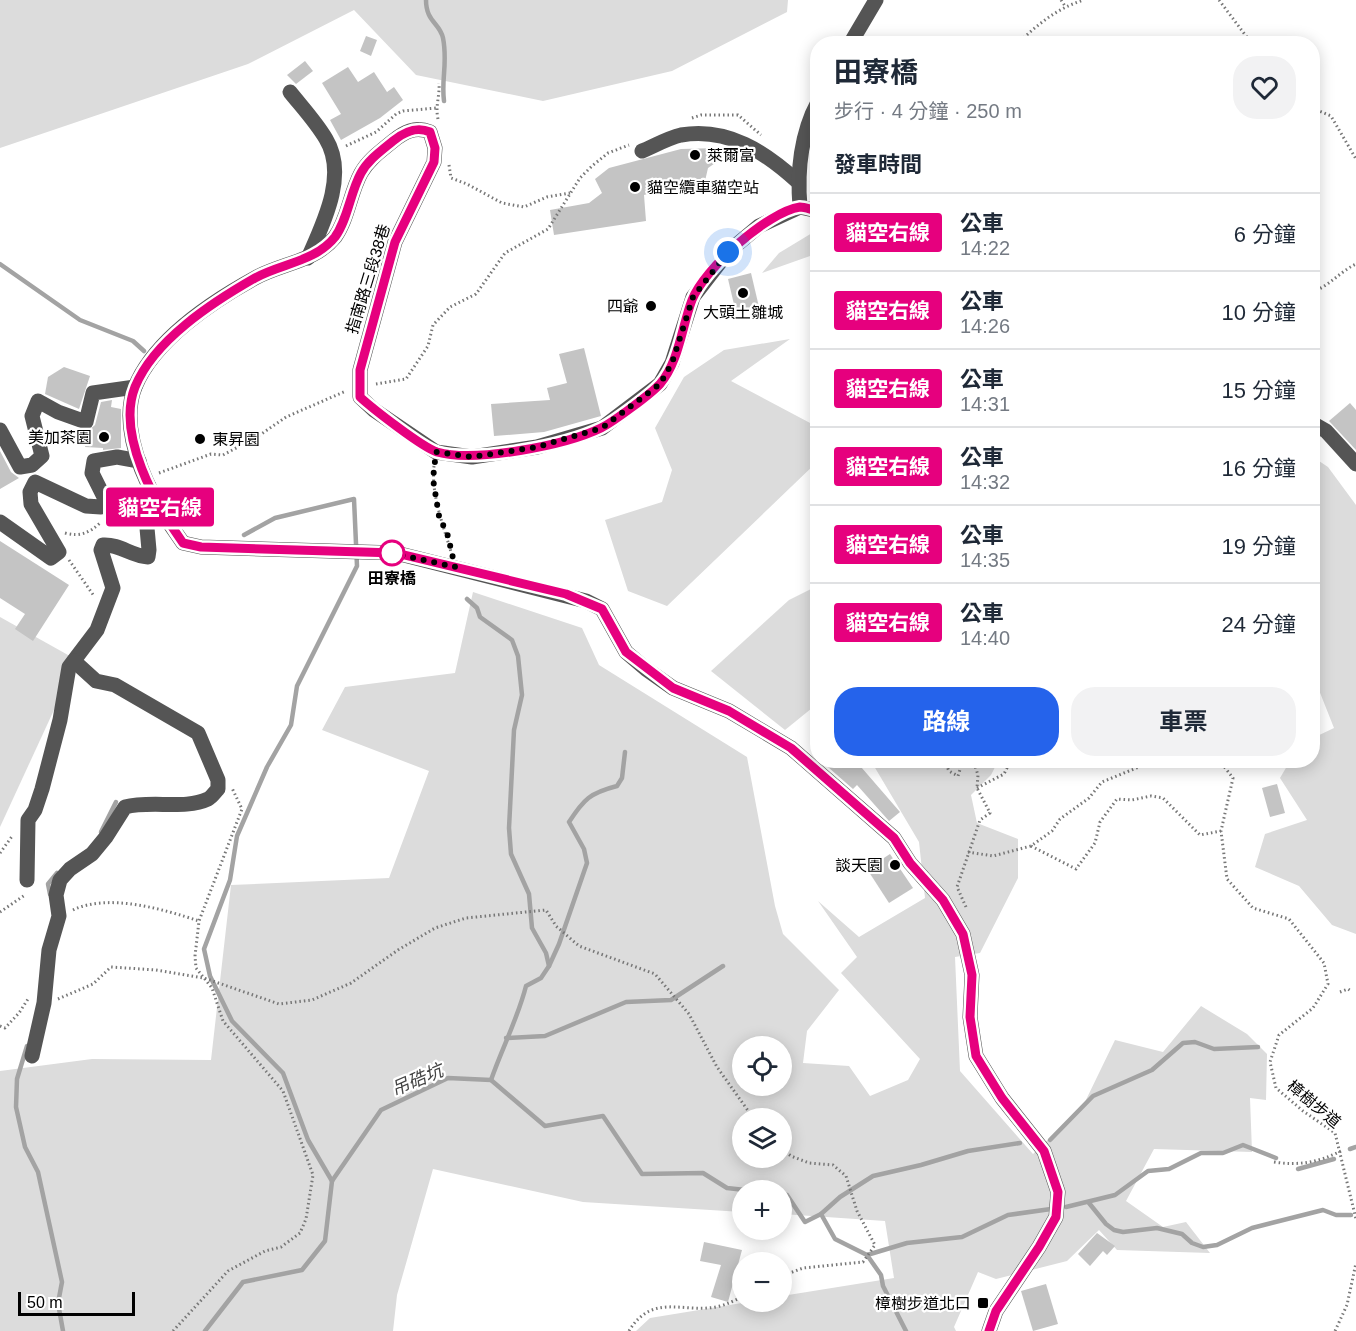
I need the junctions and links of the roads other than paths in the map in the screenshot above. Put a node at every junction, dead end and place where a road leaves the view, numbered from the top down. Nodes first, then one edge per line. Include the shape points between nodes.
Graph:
1 (876, 0) edge
2 (855, 36) edge
3 (290, 92) dead end
4 (810, 122) edge
5 (636, 148) road end
6 (798, 182) junction
7 (800, 207) junction
8 (810, 209) edge
9 (308, 258) junction
10 (135, 387) junction
11 (1320, 428) edge
12 (0, 430) edge
13 (139, 461) junction
14 (1356, 464) edge
15 (147, 482) junction
16 (0, 522) edge
17 (74, 661) junction
18 (810, 765) edge
19 (814, 768) edge
20 (29, 886) road end
21 (32, 1056) dead end
22 (989, 1331) edge

1 - 2 street
3 - 9 street via 327,140 335,160 326,215
4 - 6 street
5 - 6 street via 680,135 714,134 739,140 760,151
6 - 7 street
7 - 8 street
7 - 9 street, 指南路三段38巷 via 759,226 728,252 693,297 672,363 660,384 602,428 537,447 472,457 436,452 374,410 360,397 359,390 360,370 395,242 434,162 430,132 413,129 371,159 361,173 337,234 324,249
9 - 10 street via 258,277 208,307 169,341
10 - 12 street via 93,393 86,422 38,401 32,416 42,456 32,465 20,467
10 - 13 street via 131,406
11 - 14 street
13 - 15 street
13 - 16 street via 117,457 94,461 92,473 106,501 101,507 86,506 35,482 30,492 31,504 59,552 51,558
15 - 17 street via 144,495 148,557 115,544 103,545 101,550 113,588 98,630
15 - 18 street via 183,543 201,547 396,553 566,594 602,609 626,652 673,688 729,711 791,748
17 - 20 street via 69,667 42,789 28,820
17 - 21 street via 96,681 115,685 198,734 218,780 218,789 209,799 187,804 141,802 125,807 92,854 60,880 59,916 49,950 44,1003
19 - 22 street via 894,838 943,900 963,934 972,975 970,1017 976,1056 1002,1098 1044,1151 1058,1192 1056,1217 996,1311

